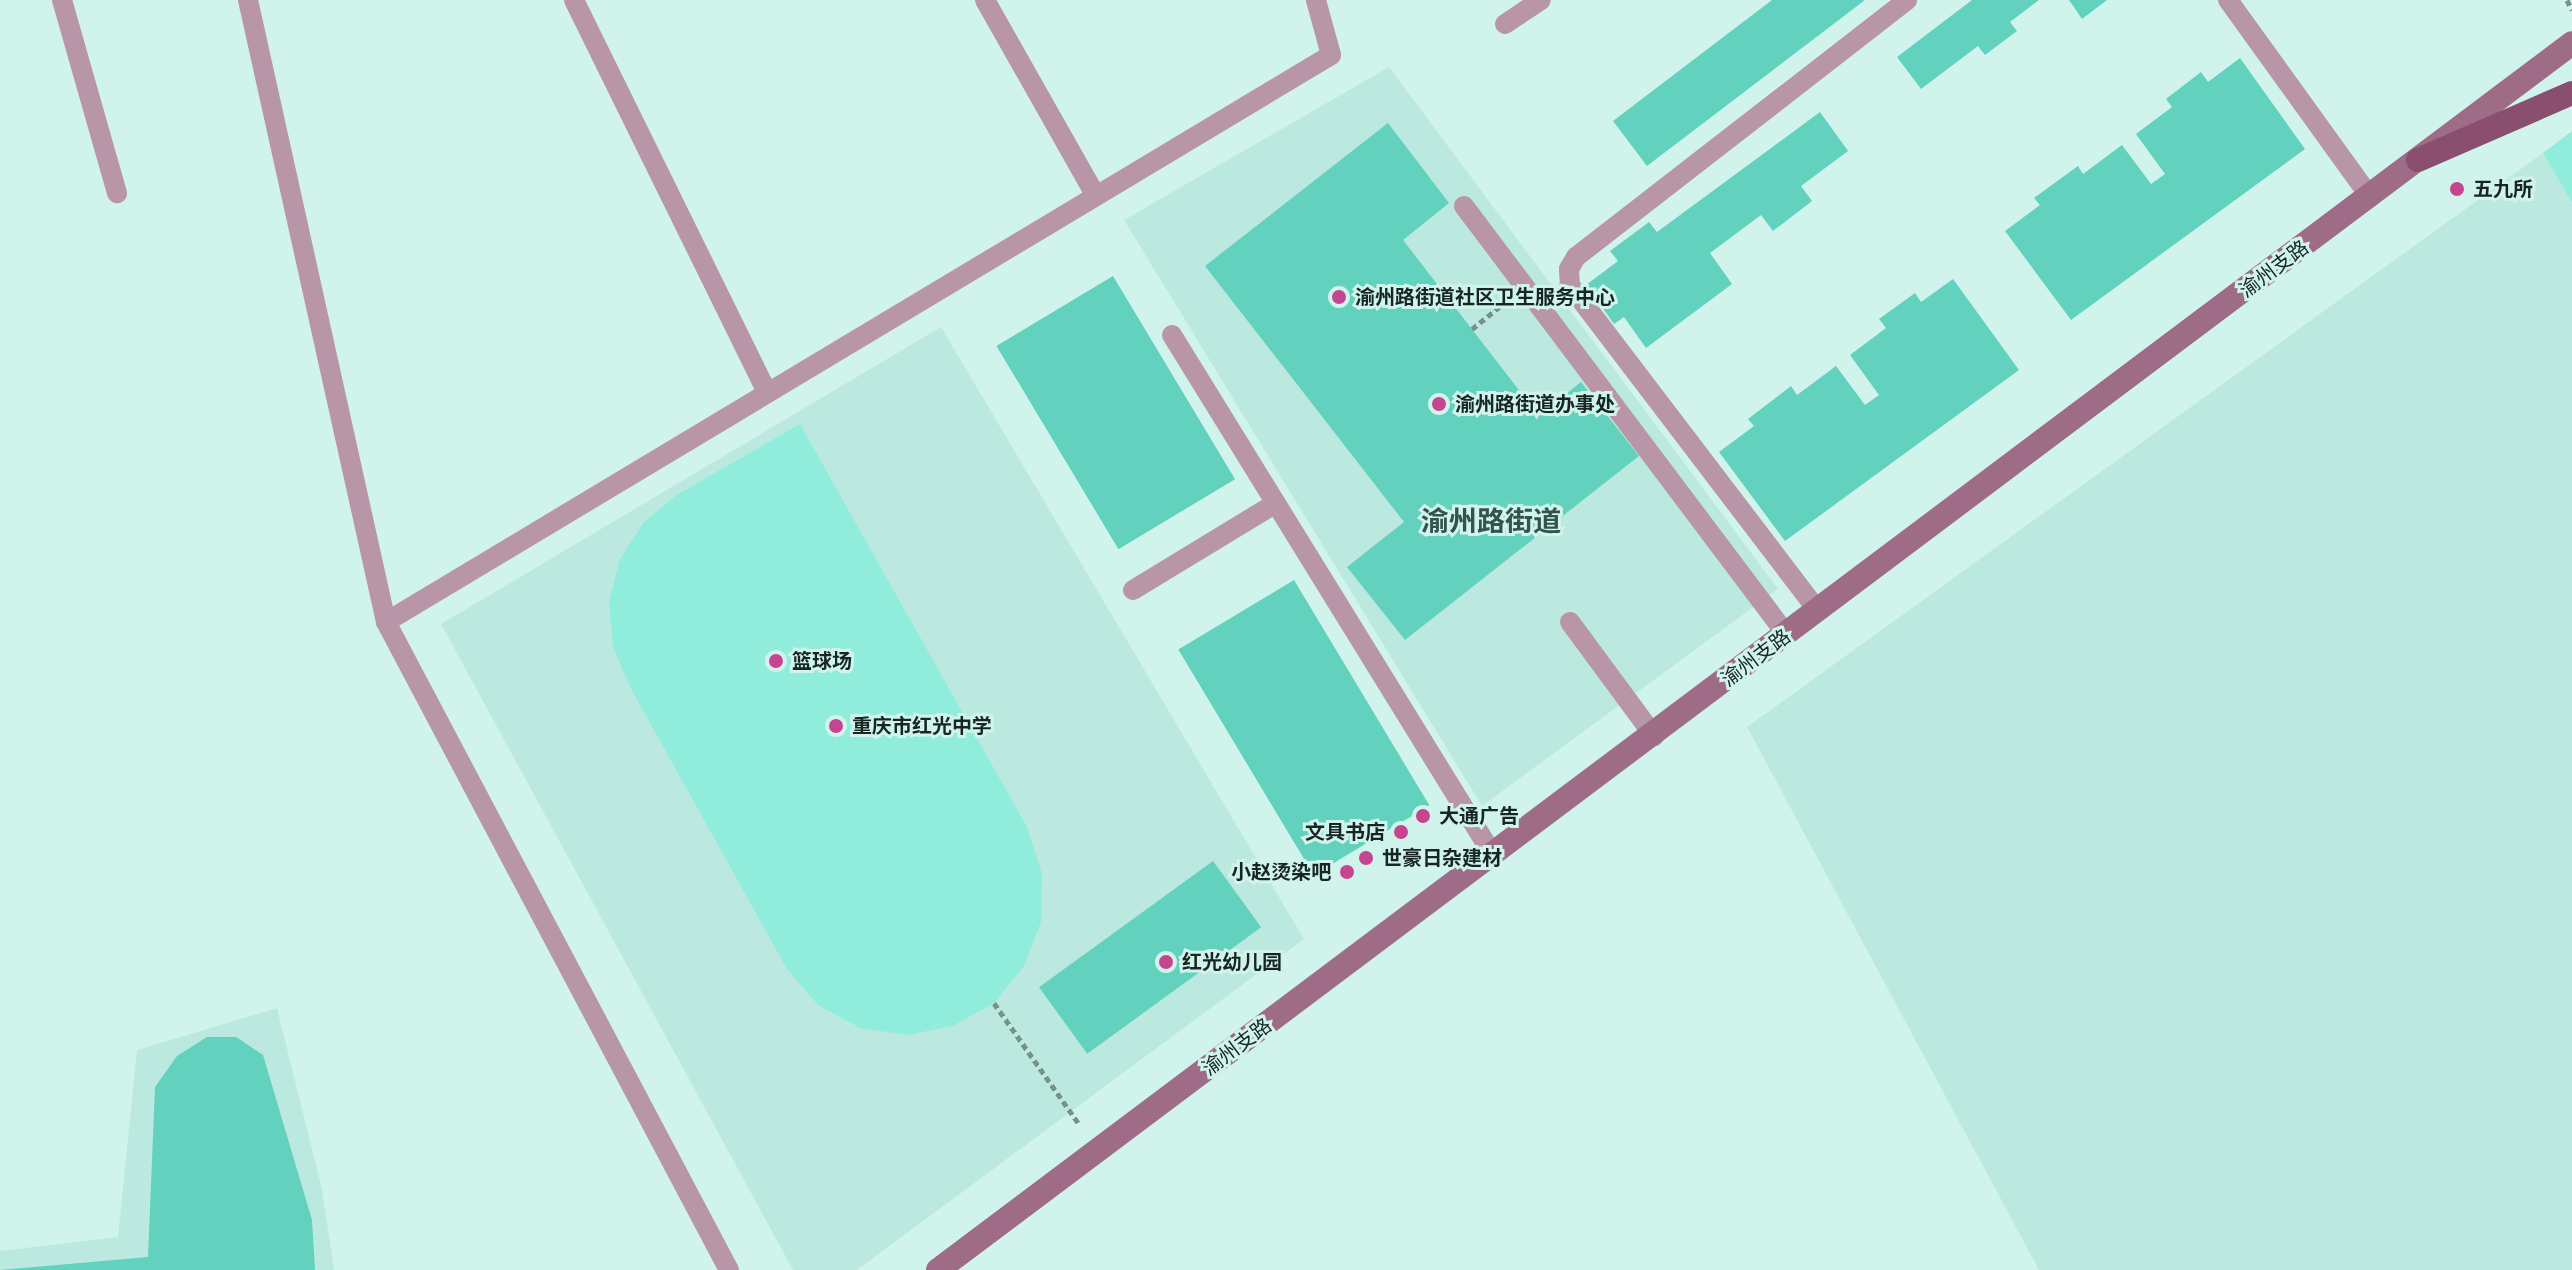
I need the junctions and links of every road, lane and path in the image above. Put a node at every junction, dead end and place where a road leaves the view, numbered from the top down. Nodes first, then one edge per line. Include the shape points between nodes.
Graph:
1 (62, 0) edge
2 (248, 0) edge
3 (574, 0) edge
4 (985, 0) edge
5 (1316, 0) edge
6 (1541, 0) edge
7 (1907, 0) edge
8 (2228, 0) edge
9 (2567, 0) edge
10 (2572, 10) edge
11 (1505, 24) dead end
12 (2572, 43) edge
13 (2572, 93) edge
14 (2418, 160) junction
15 (117, 193) dead end
16 (1094, 193) junction
17 (2370, 197) junction
18 (1464, 206) dead end
19 (1524, 287) junction
20 (1472, 329) dead end
21 (1172, 335) dead end
22 (767, 393) junction
23 (1276, 503) junction
24 (1133, 590) dead end
25 (1818, 611) junction
26 (386, 622) junction
27 (1570, 622) dead end
28 (1786, 634) junction
29 (1654, 736) junction
30 (1493, 855) junction
31 (994, 1003) dead end
32 (1098, 1151) junction
33 (729, 1270) edge
34 (938, 1270) edge

1 - 15 lane
2 - 26 lane
3 - 22 lane
4 - 16 lane
5 - 16 lane via 1331,55
6 - 11 lane
7 - 25 lane via 1576,257 1569,269 1570,285
8 - 17 lane
9 - 10 path
12 - 14 street, 渝州支路
13 - 14 main road
14 - 17 street, 渝州支路
16 - 22 lane
17 - 25 street, 渝州支路
18 - 19 lane
19 - 20 path
19 - 28 lane
21 - 23 lane
22 - 26 lane
23 - 24 lane
23 - 30 lane
25 - 28 street, 渝州支路
26 - 33 lane
27 - 29 lane
28 - 29 street, 渝州支路
29 - 30 street, 渝州支路
30 - 32 street, 渝州支路
31 - 32 path
32 - 34 street, 渝州支路

